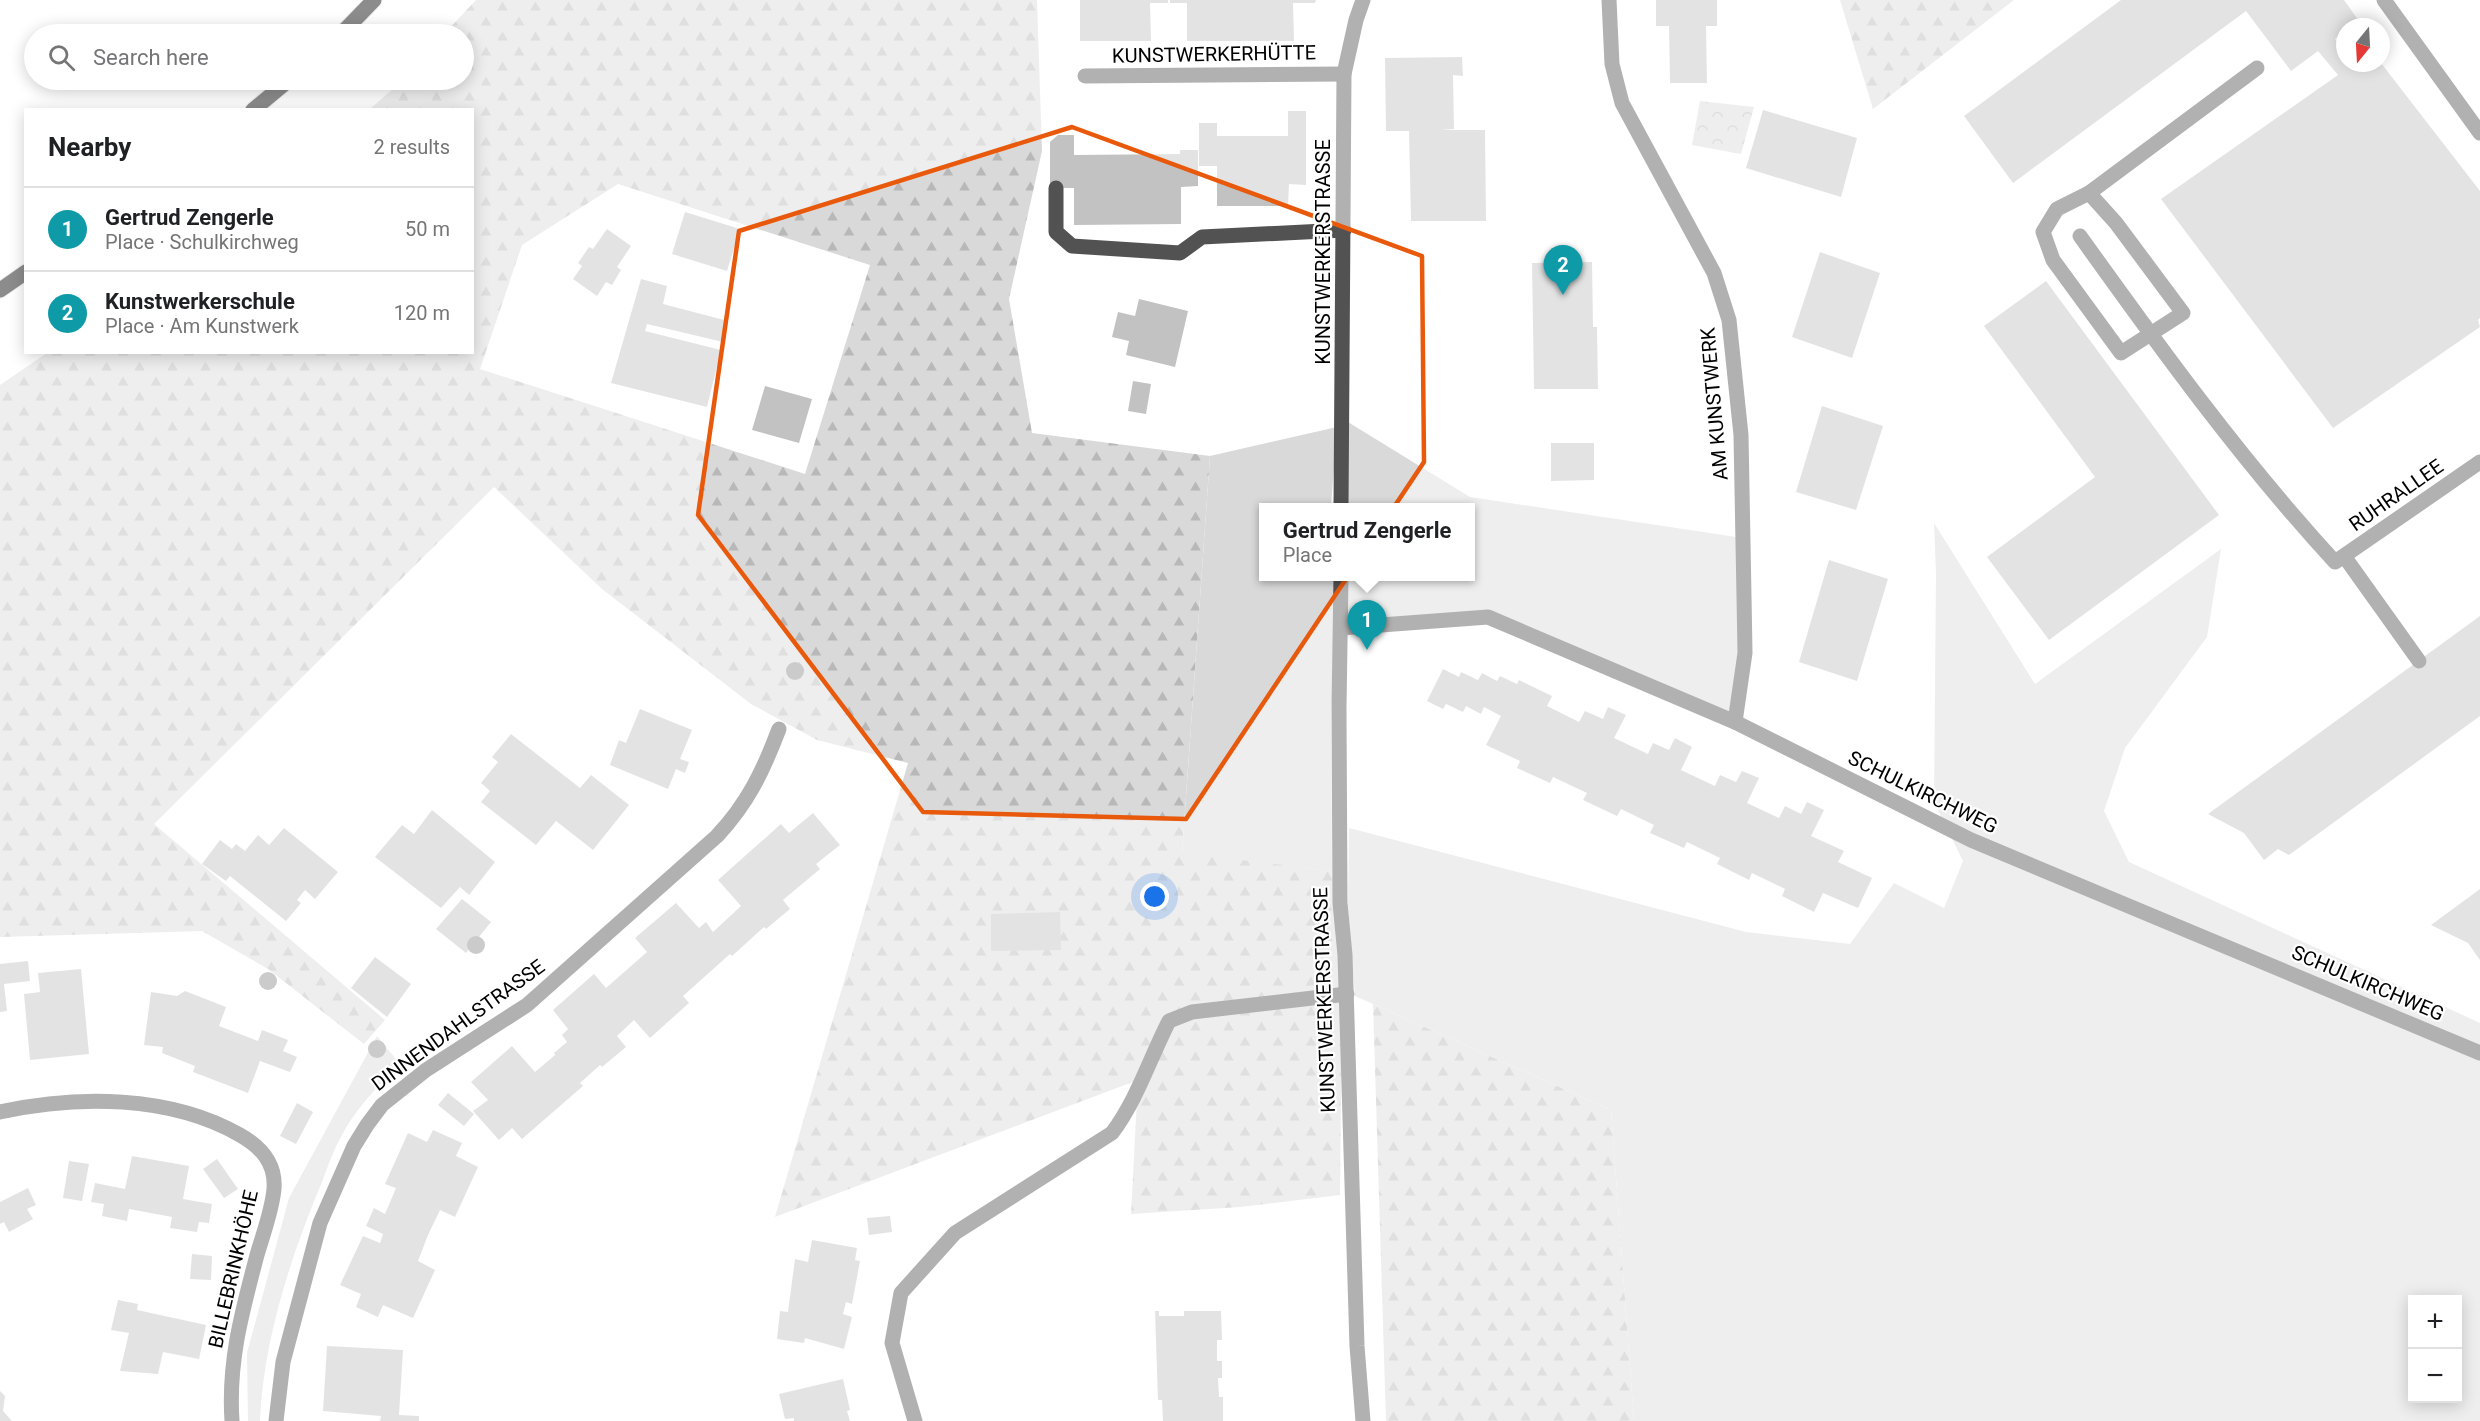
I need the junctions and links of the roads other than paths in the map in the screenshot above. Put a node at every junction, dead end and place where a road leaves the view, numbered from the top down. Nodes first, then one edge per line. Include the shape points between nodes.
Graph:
1 (374, 0) edge
2 (1363, 0) edge
3 (1609, 0) edge
4 (2384, 0) edge
5 (351, 24) edge
6 (2257, 68) dead end
7 (1344, 74) junction
8 (1085, 76) dead end
9 (277, 90) edge
10 (255, 108) edge
11 (2480, 133) edge
12 (1056, 188) dead end
13 (2089, 193) junction
14 (1344, 230) junction
15 (2080, 236) dead end
16 (24, 273) edge
17 (0, 290) edge
18 (2150, 333) junction
19 (2480, 462) edge
20 (1341, 503) edge
21 (2340, 559) junction
22 (1341, 581) edge
23 (1341, 628) junction
24 (2419, 660) dead end
25 (1735, 722) junction
26 (779, 729) dead end
27 (1347, 994) junction
28 (2480, 1053) edge
29 (0, 1112) edge
30 (232, 1421) edge
31 (276, 1421) edge
32 (915, 1421) edge
33 (1363, 1421) edge

1 - 5 main road
2 - 7 street, KUNSTWERKERSTRASSE
3 - 25 street, AM KUNSTWERK via 1612,64 1622,103 1714,273 1729,320 1741,435 1744,573 1745,653
4 - 11 street
6 - 13 street
7 - 8 street, KUNSTWERKERHÜTTE
7 - 14 street, KUNSTWERKERSTRASSE
9 - 10 main road
12 - 14 street via 1056,232 1072,246 1180,253 1202,237
13 - 18 street via 2183,314
13 - 18 street via 2057,209 2043,232 2053,260 2121,353
14 - 20 street, KUNSTWERKERSTRASSE
15 - 18 street
16 - 17 main road
18 - 21 street via 2291,514
19 - 21 street, RUHRALLEE
21 - 24 street
22 - 23 street, KUNSTWERKERSTRASSE
23 - 25 street, SCHULKIRCHWEG via 1488,617
23 - 27 street, KUNSTWERKERSTRASSE via 1340,903
25 - 28 street, SCHULKIRCHWEG via 1971,840
26 - 31 street, DINNENDAHLSTRASSE via 752,792 717,836 527,1005 426,1070 382,1105 367,1125 320,1223 283,1362
27 - 32 street via 1192,1012 1169,1021 1127,1113 1112,1133 955,1233 901,1293 892,1343
27 - 33 street, KUNSTWERKERSTRASSE
29 - 30 street, BILLEBRINKHÖHE via 59,1103 154,1106 225,1126 256,1144 272,1165 274,1188 231,1368

